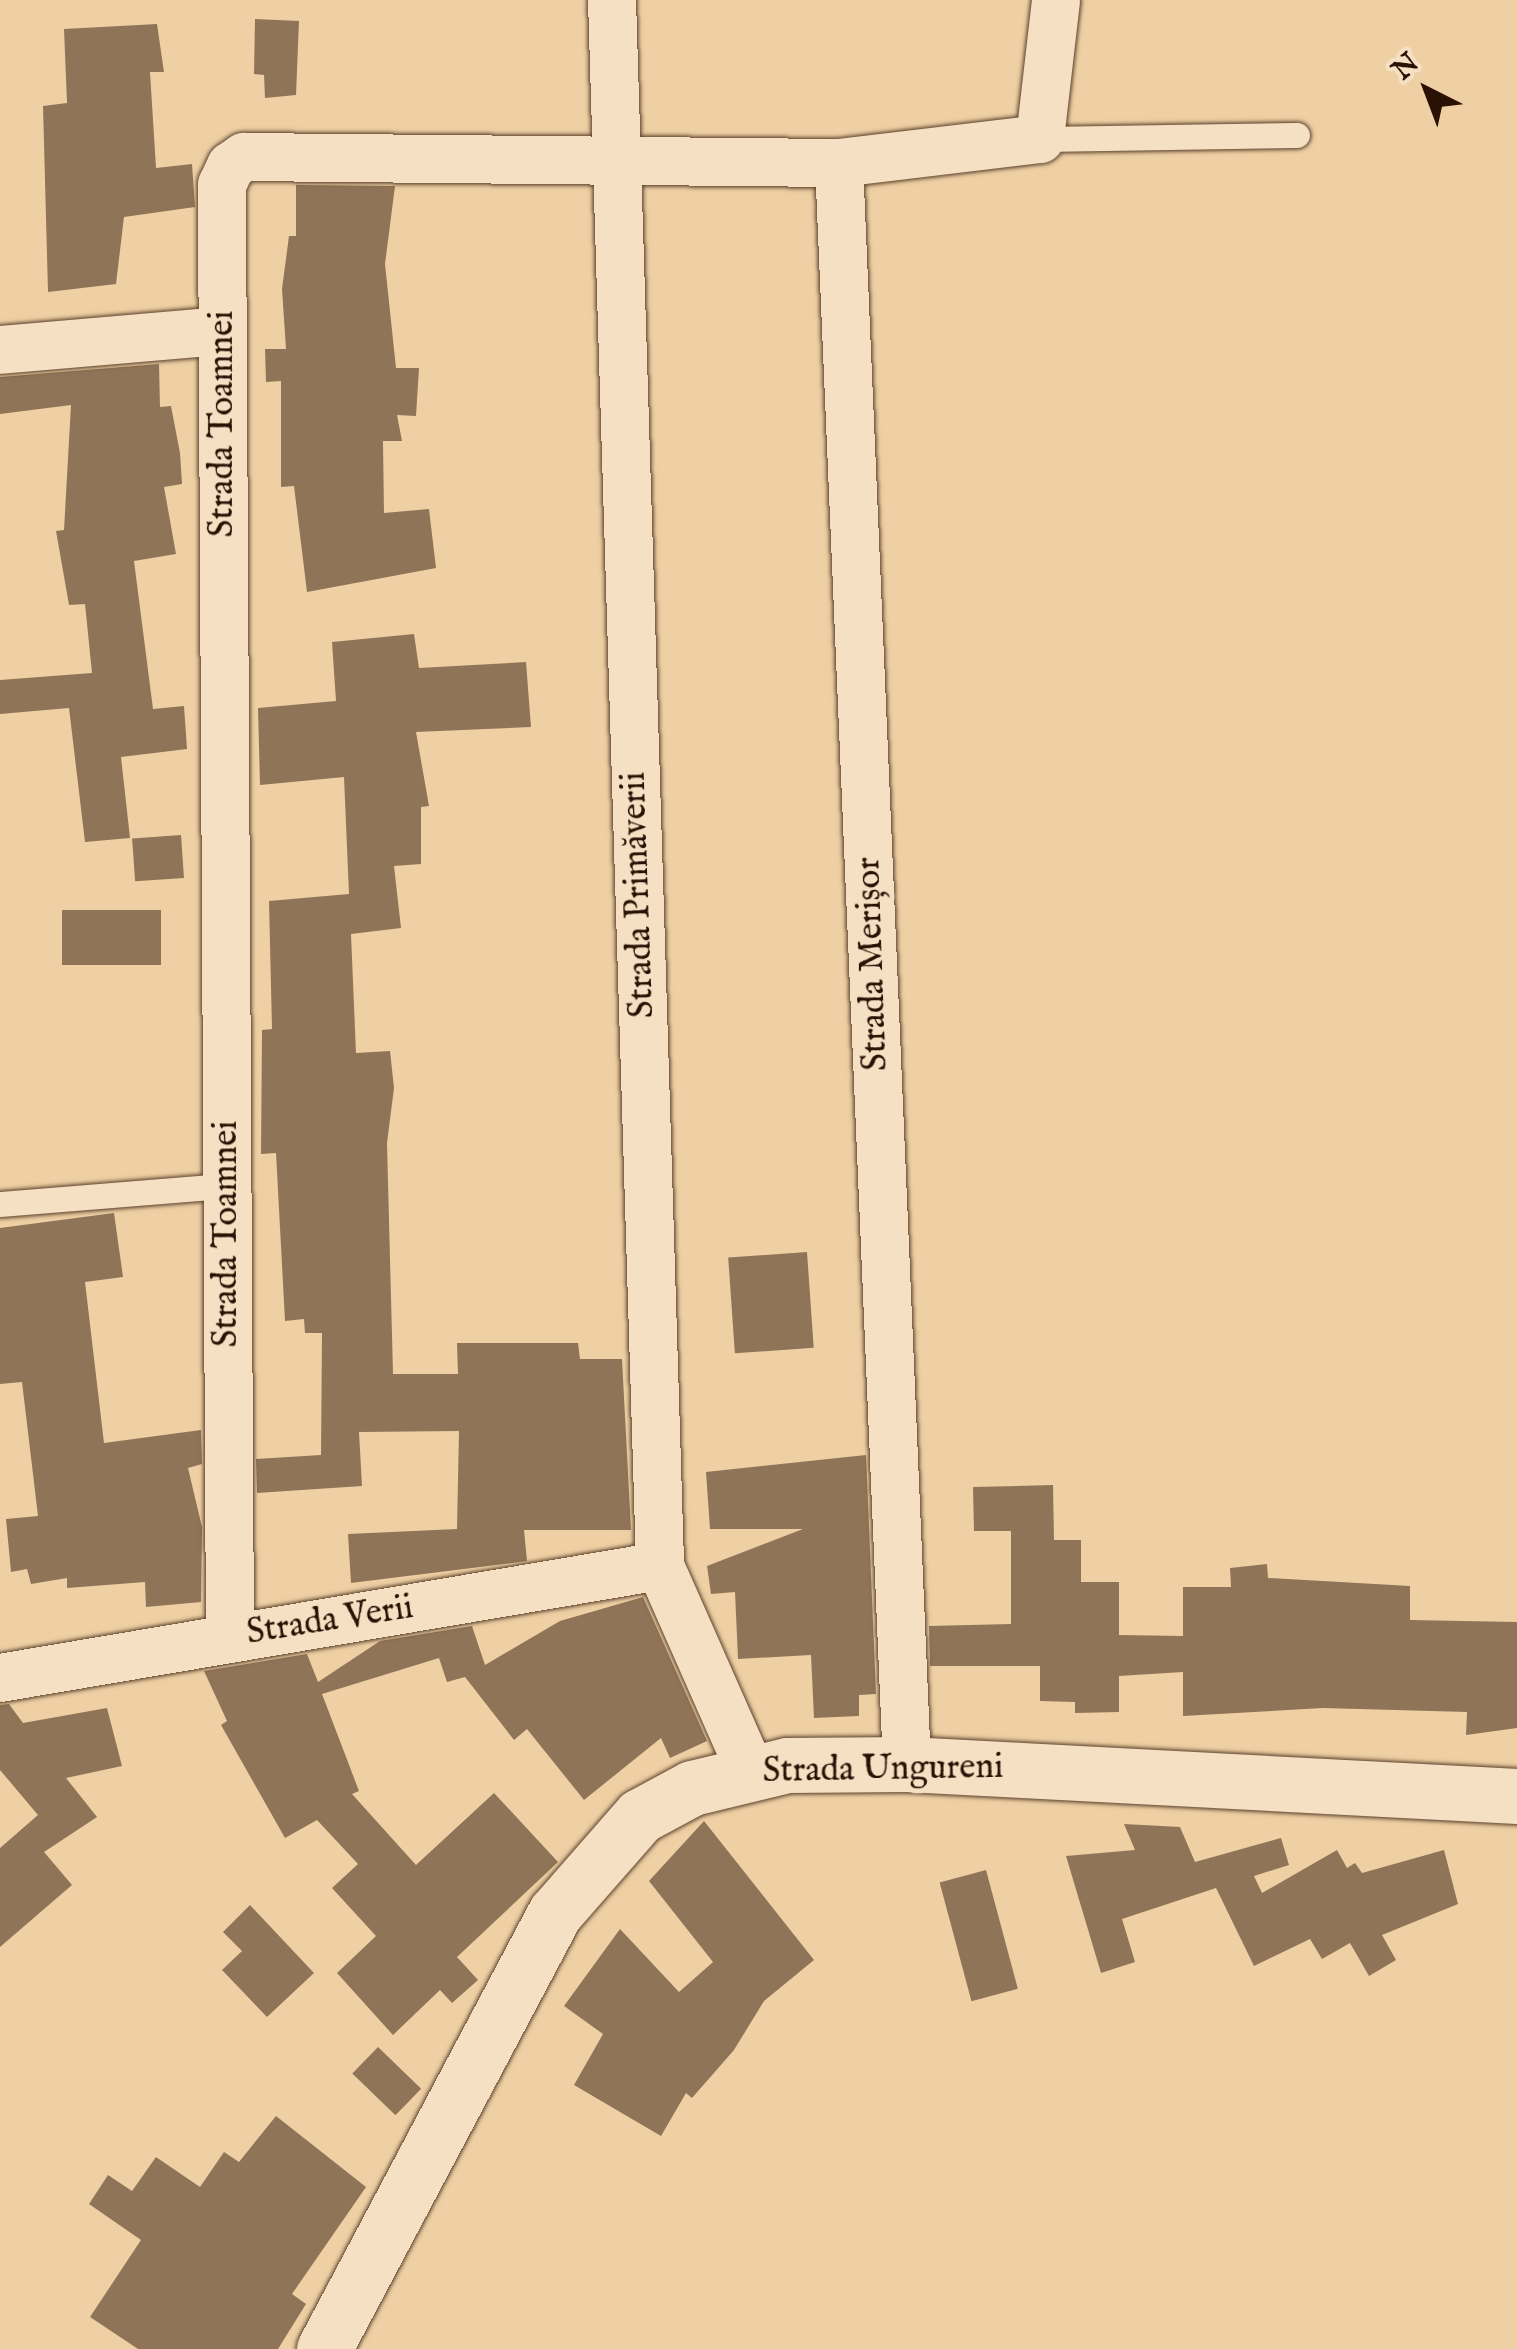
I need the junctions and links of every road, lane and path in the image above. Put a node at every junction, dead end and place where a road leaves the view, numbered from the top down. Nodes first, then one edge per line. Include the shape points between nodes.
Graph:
1 (612, 0) edge
2 (1056, 0) edge
3 (1297, 135) dead end
4 (1040, 138) junction
5 (616, 162) junction
6 (839, 163) junction
7 (222, 331) junction
8 (0, 350) edge
9 (226, 1186) junction
10 (0, 1204) edge
11 (660, 1566) junction
12 (230, 1638) junction
13 (0, 1678) edge
14 (907, 1764) junction
15 (750, 1770) junction
16 (1517, 1796) edge
17 (324, 2349) edge

1 - 5 street, Strada Primăverii
2 - 4 street
3 - 4 lane
4 - 6 street, Strada Toamnei
5 - 6 street, Strada Toamnei
5 - 7 street, Strada Toamnei via 244,158 222,186
5 - 11 street, Strada Primăverii
6 - 14 street, Strada Merișor
7 - 8 street
7 - 9 street, Strada Toamnei
9 - 10 lane
9 - 12 street, Strada Toamnei
11 - 12 street, Strada Verii
11 - 15 street, Strada Primăverii
12 - 13 street, Strada Verii
14 - 15 main road, Strada Ungureni
14 - 16 main road, Strada Ungureni
15 - 17 main road, Strada Ungureni via 692,1788 640,1816 554,1913

